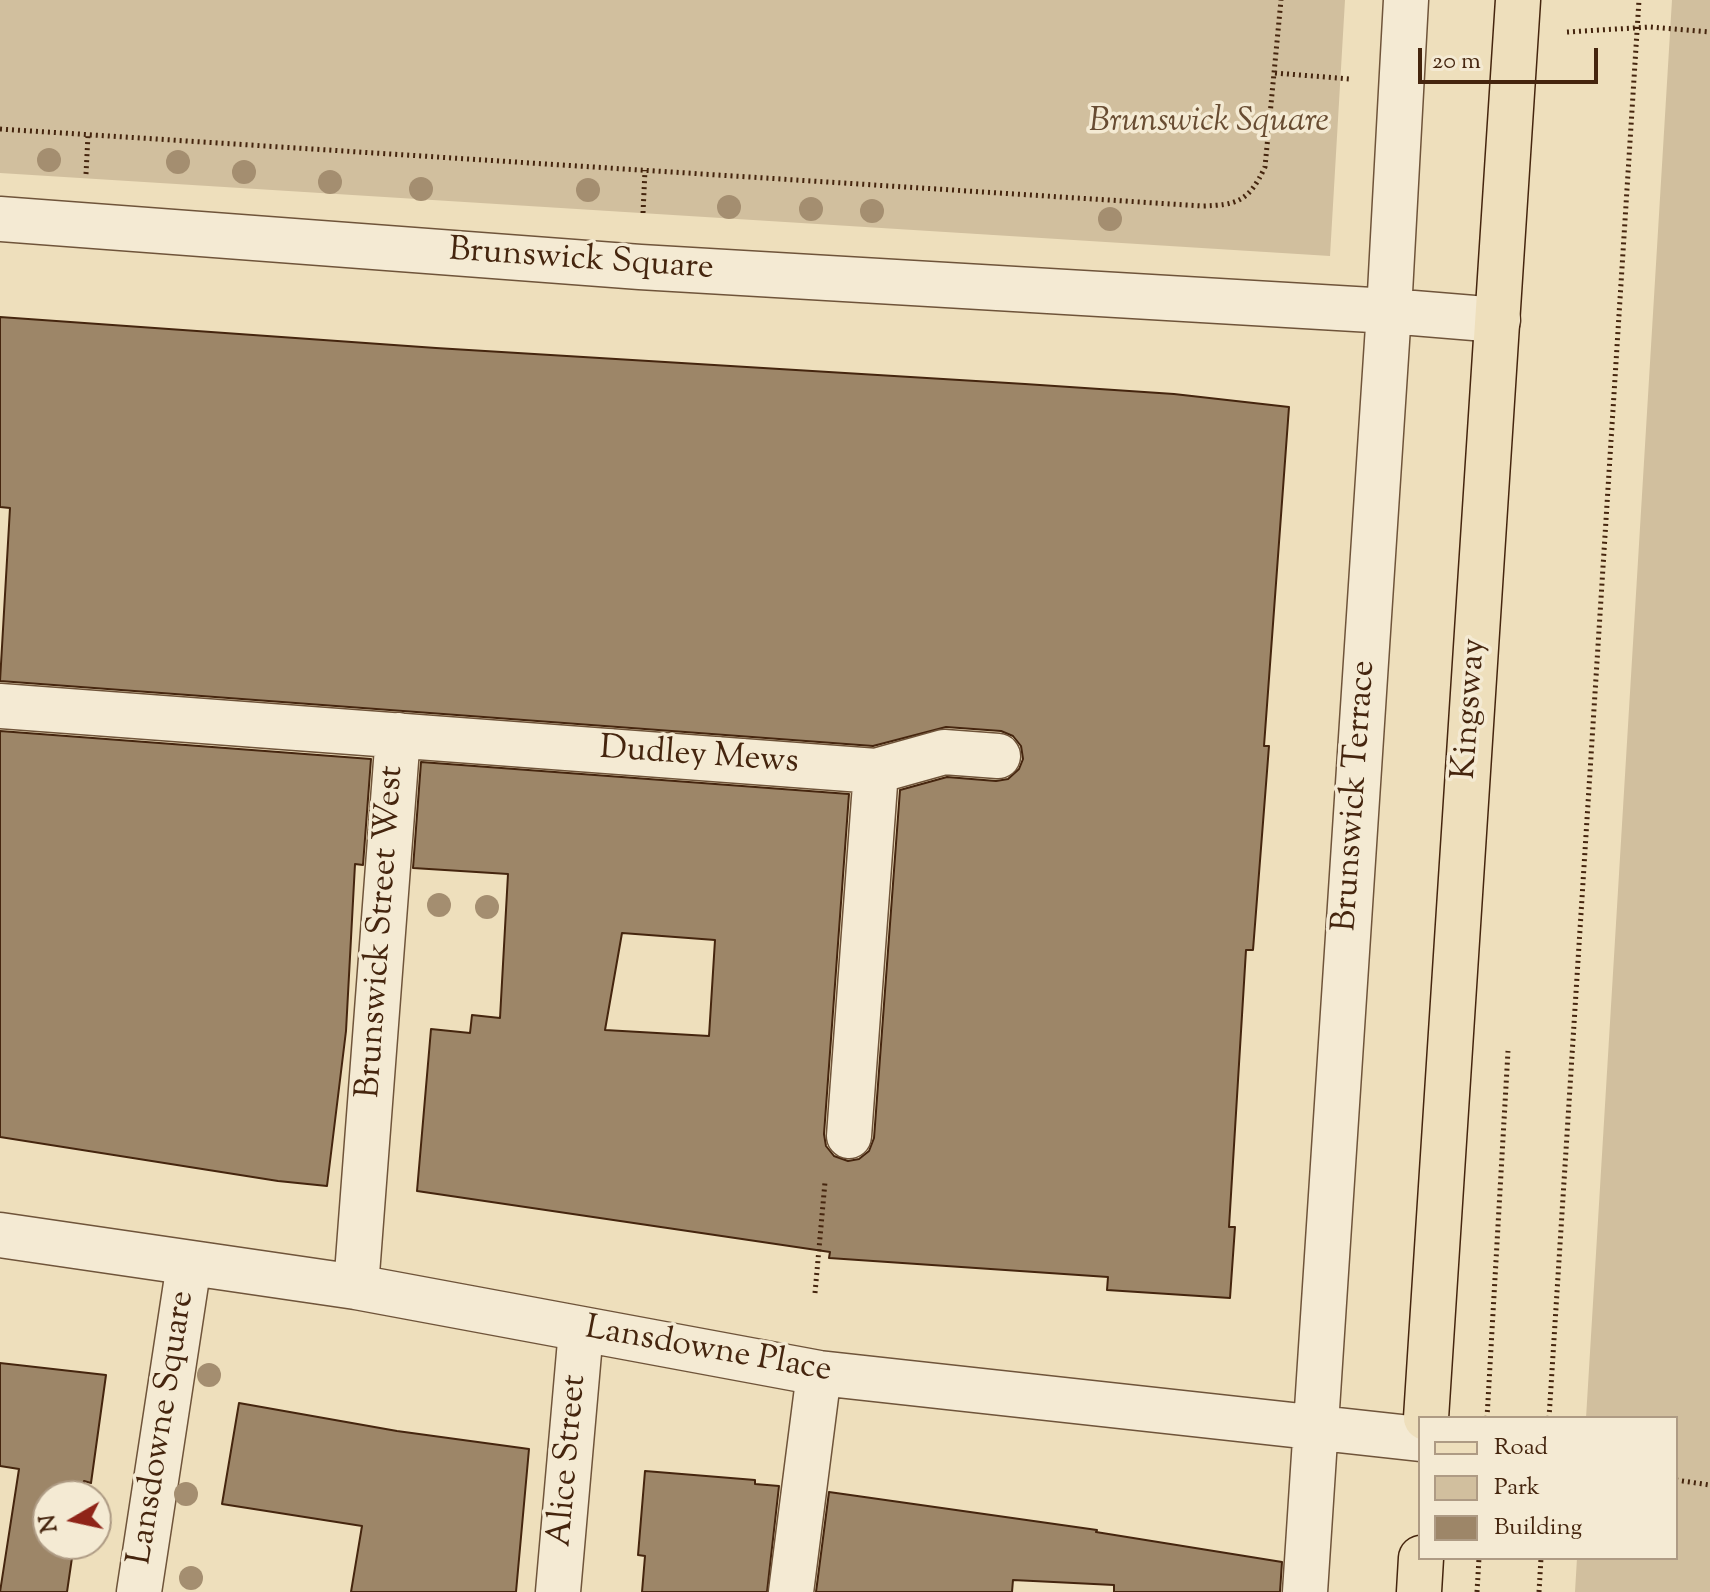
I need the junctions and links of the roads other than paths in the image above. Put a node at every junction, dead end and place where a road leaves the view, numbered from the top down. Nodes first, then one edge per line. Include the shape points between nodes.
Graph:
1 (1406, 0) edge
2 (1518, 0) edge
3 (0, 219) edge
4 (1389, 311) junction
5 (1498, 320) junction
6 (0, 706) edge
7 (398, 735) junction
8 (998, 756) dead end
9 (876, 771) junction
10 (849, 1136) road end
11 (0, 1235) edge
12 (189, 1264) junction
13 (356, 1287) junction
14 (581, 1330) junction
15 (819, 1373) junction
16 (1426, 1416) edge
17 (1316, 1429) junction
18 (1418, 1439) edge
19 (1421, 1560) edge
20 (139, 1592) edge
21 (558, 1592) edge
22 (791, 1592) edge
23 (1305, 1592) edge
24 (1419, 1592) edge

1 - 4 street, Brunswick Terrace
2 - 5 main road, Kingsway
3 - 4 street, Brunswick Square via 640,267
4 - 5 street, Brunswick Square
4 - 17 street, Brunswick Terrace
5 - 16 main road, Kingsway
6 - 7 street, Brunswick Street West
7 - 9 street, Dudley Mews
7 - 13 street, Brunswick Street West
8 - 9 street, Dudley Mews via 944,752
9 - 10 street
11 - 12 street, Lansdowne Place
12 - 13 street, Lansdowne Place
12 - 20 street, Lansdowne Square
13 - 14 street, Lansdowne Place
14 - 15 street, Lansdowne Place
14 - 21 street, Alice Street
15 - 17 street, Lansdowne Place
15 - 22 street
17 - 18 street, Lansdowne Place
17 - 23 street, Brunswick Terrace
19 - 24 main road

